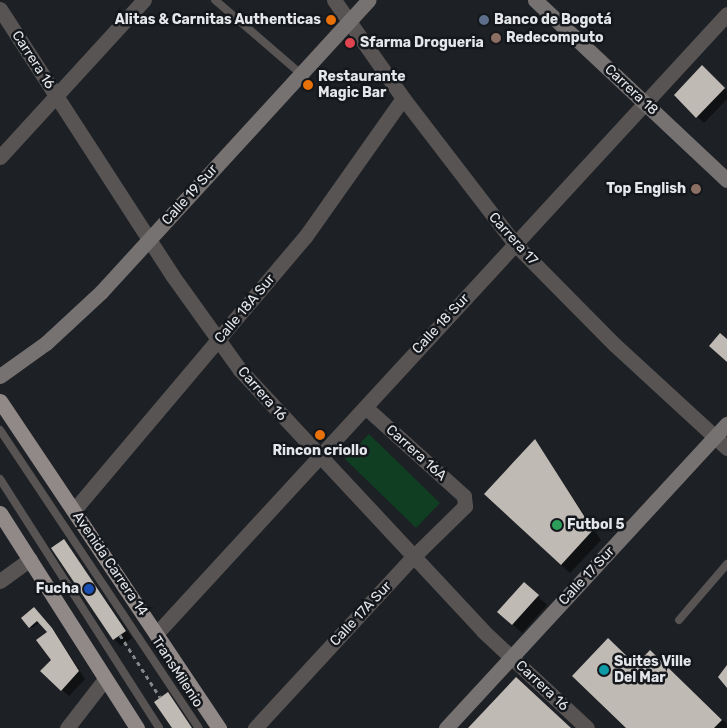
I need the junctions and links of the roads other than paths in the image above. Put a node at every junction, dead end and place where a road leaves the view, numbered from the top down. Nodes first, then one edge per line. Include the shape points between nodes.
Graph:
1 (144, 0) edge
2 (215, 0) edge
3 (334, 0) edge
4 (369, 0) edge
5 (535, 0) edge
6 (0, 8) edge
7 (727, 14) edge
8 (349, 21) junction
9 (301, 74) junction
10 (56, 96) junction
11 (403, 98) junction
12 (645, 103) junction
13 (0, 157) edge
14 (727, 180) edge
15 (150, 238) junction
16 (515, 244) junction
17 (218, 341) junction
18 (0, 376) edge
19 (0, 401) edge
20 (364, 407) junction
21 (727, 424) edge
22 (0, 430) edge
23 (715, 437) junction
24 (727, 448) edge
25 (319, 457) junction
26 (0, 479) edge
27 (465, 501) joint
28 (74, 510) junction
29 (0, 513) edge
30 (4, 529) edge
31 (413, 557) junction
32 (30, 559) junction
33 (727, 564) edge
34 (0, 582) edge
35 (679, 620) dead end
36 (156, 634) junction
37 (512, 657) junction
38 (105, 679) junction
39 (67, 728) edge
40 (137, 728) edge
41 (159, 728) edge
42 (199, 728) edge
43 (219, 728) edge
44 (256, 728) edge
45 (446, 728) edge
46 (587, 728) edge

1 - 10 street
2 - 9 lane
3 - 8 street, Carrera 17
4 - 8 main road, Calle 19 Sur
5 - 12 main road, Carrera 18
6 - 10 street, Carrera 16
7 - 12 street, Calle 18 Sur
8 - 9 main road, Calle 19 Sur
8 - 11 street, Carrera 17
9 - 15 main road, Calle 19 Sur
10 - 13 street
10 - 15 street, Carrera 16
11 - 16 street, Carrera 17
11 - 17 street, Calle 18A Sur via 305,237
12 - 14 main road, Carrera 18
12 - 16 street, Calle 18 Sur
15 - 17 street, Carrera 16
15 - 18 main road, Calle 19 Sur via 78,315
16 - 20 street, Calle 18 Sur
16 - 23 street, Carrera 17 via 615,345
17 - 25 street, Carrera 16 via 262,396
17 - 28 street, Calle 18A Sur
19 - 28 main road, Avenida Carrera 14
20 - 25 street, Calle 18 Sur
20 - 27 street, Carrera 16A via 464,496
21 - 23 main road, Calle 17 Sur
22 - 42 lane, TransMilenio
23 - 24 street, Carrera 17
23 - 37 main road, Calle 17 Sur
25 - 31 street, Carrera 16
25 - 36 street, Calle 18 Sur
26 - 41 lane
27 - 31 street, Calle 17A Sur via 465,506
28 - 36 main road, Avenida Carrera 14
29 - 30 main road
30 - 32 main road
31 - 37 street, Carrera 16
31 - 44 street, Calle 17A Sur
32 - 34 street
32 - 38 main road
33 - 35 lane
36 - 43 main road, Avenida Carrera 14
37 - 45 main road, Calle 17 Sur
37 - 46 street, Carrera 16
38 - 39 street
38 - 40 main road

